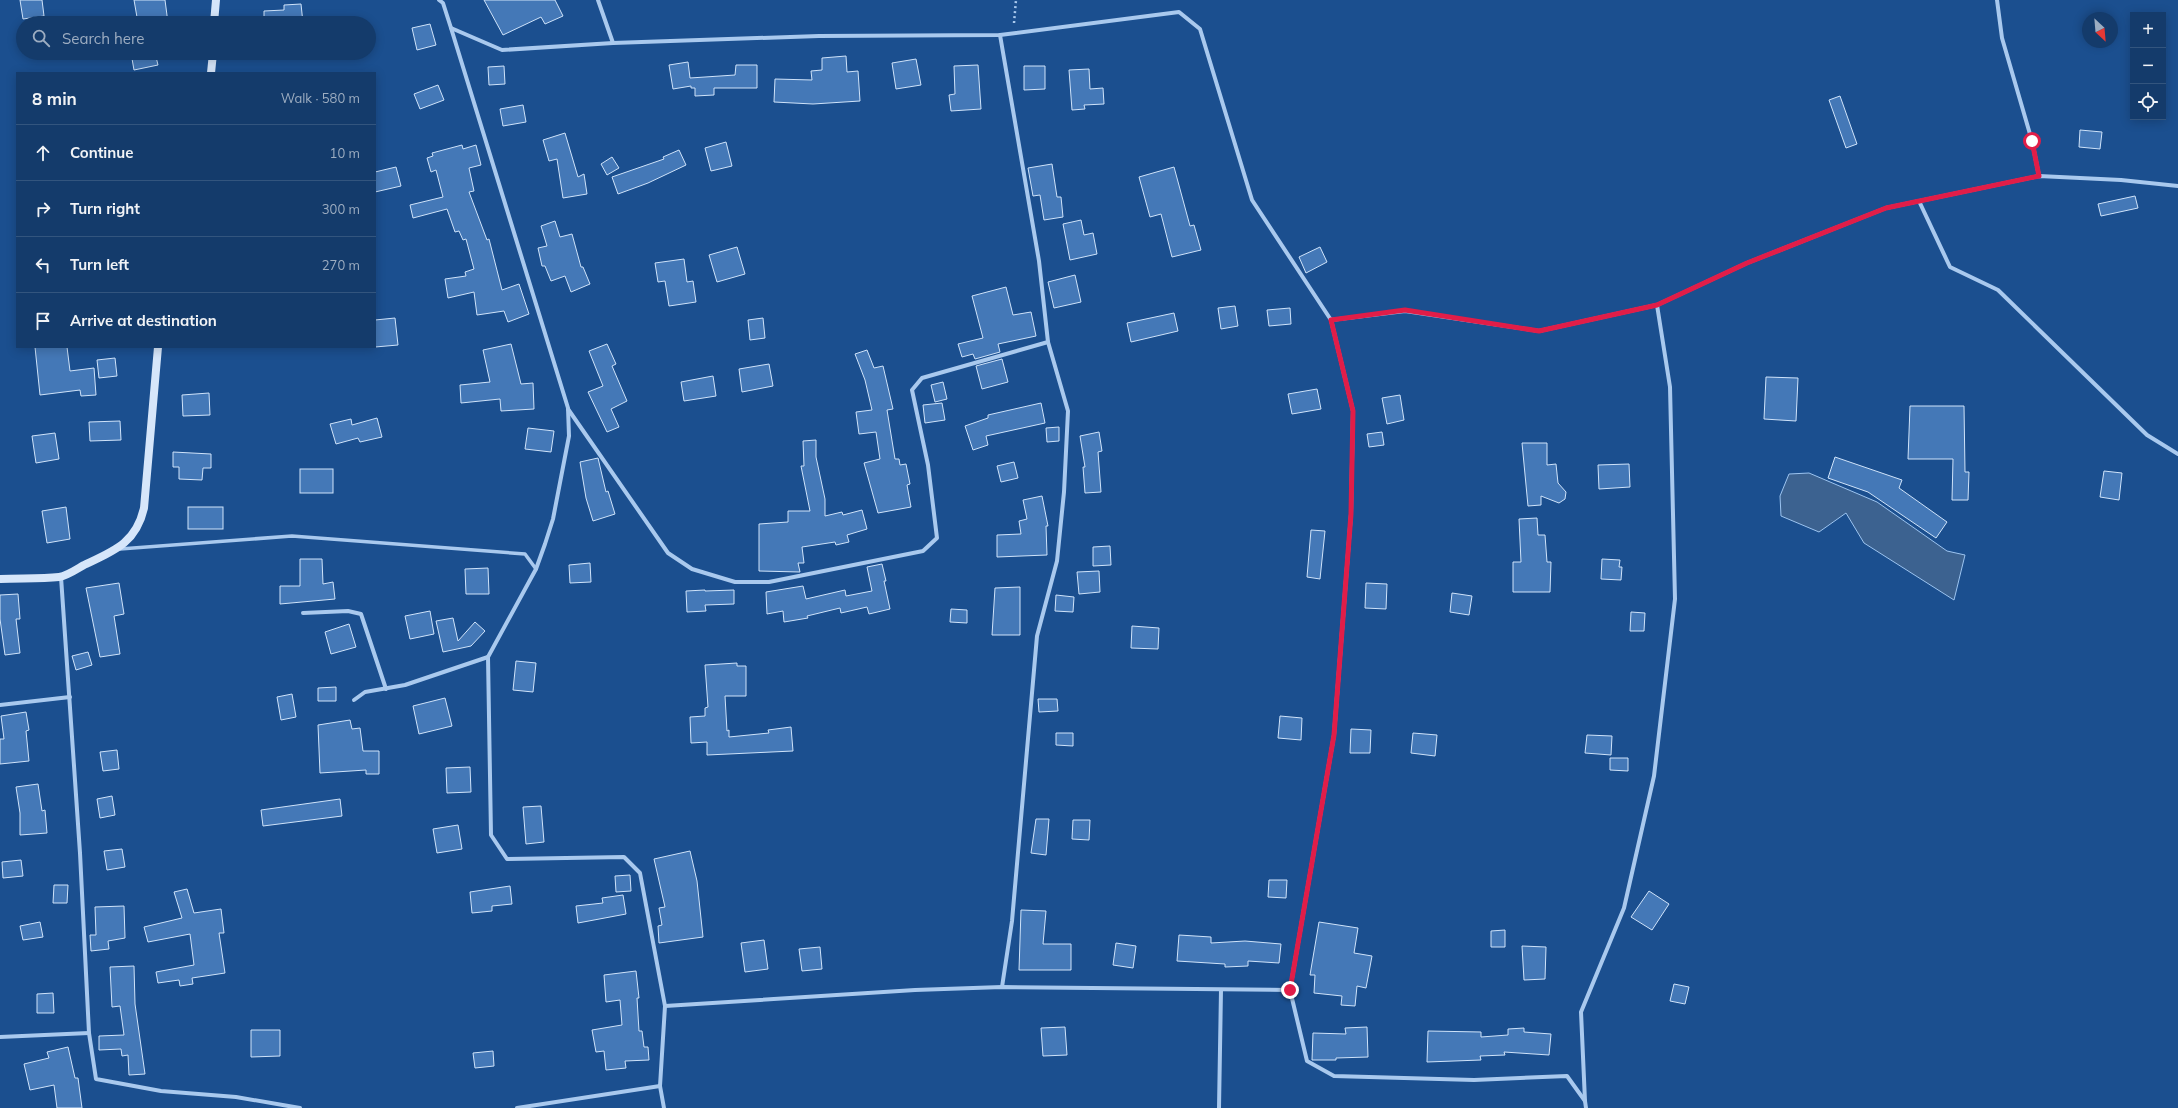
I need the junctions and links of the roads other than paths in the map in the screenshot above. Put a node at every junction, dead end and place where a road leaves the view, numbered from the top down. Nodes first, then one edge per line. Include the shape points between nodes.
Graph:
1 (216, 0) edge
2 (439, 0) edge
3 (598, 0) edge
4 (1997, 0) edge
5 (215, 16) edge
6 (451, 28) junction
7 (1000, 35) junction
8 (613, 43) junction
9 (212, 60) edge
10 (211, 72) edge
11 (2039, 176) junction
12 (2178, 186) edge
13 (1919, 201) junction
14 (1657, 305) junction
15 (1331, 320) junction
16 (1048, 342) junction
17 (158, 348) edge
18 (568, 408) junction
19 (2178, 454) edge
20 (116, 549) junction
21 (536, 569) junction
22 (61, 576) junction
23 (0, 579) edge
24 (303, 612) dead end
25 (488, 657) junction
26 (386, 689) junction
27 (70, 697) junction
28 (354, 700) dead end
29 (0, 705) edge
30 (1002, 987) junction
31 (1221, 990) junction
32 (1290, 990) junction
33 (666, 1006) junction
34 (89, 1033) junction
35 (0, 1037) edge
36 (660, 1086) junction
37 (1585, 1101) junction
38 (300, 1108) edge
39 (517, 1108) edge
40 (664, 1108) edge
41 (1219, 1108) edge
42 (1586, 1108) edge

1 - 5 main road
2 - 6 street via 443,2
3 - 8 street
4 - 11 street via 2002,38 2032,141
6 - 8 street via 502,50
6 - 18 street
7 - 8 street via 819,36
7 - 15 street via 1179,12 1200,29 1252,200
7 - 16 street via 1039,261
9 - 10 main road
11 - 12 street
11 - 13 street
13 - 14 street via 1886,208 1747,263
13 - 19 street via 1950,267 1998,290 2147,435
14 - 15 street via 1539,331 1405,310
14 - 37 street via 1670,387 1675,599 1654,776 1626,900 1581,1012
15 - 32 street via 1353,411 1351,514 1334,735
16 - 18 street via 922,378 912,390 928,465 937,538 923,551 769,582 735,582 692,570 668,553
16 - 30 street via 1068,411 1064,492 1057,561 1037,636 1012,921
17 - 20 main road via 144,508 135,532
18 - 21 street via 569,436 553,519
20 - 21 street via 292,536 525,554
20 - 22 main road
21 - 25 street
22 - 23 main road
22 - 27 street
24 - 26 street via 348,611 361,614
25 - 26 street via 405,686
25 - 33 street via 491,835 507,859 624,857 640,874
26 - 28 street via 365,692
27 - 29 street
27 - 34 street
30 - 31 street
30 - 33 street
31 - 32 street
31 - 41 street
32 - 37 street via 1307,1061 1334,1076 1474,1080 1567,1076
33 - 36 street
34 - 35 street
34 - 38 street via 96,1079 161,1091 236,1097
36 - 39 street
36 - 40 street
37 - 42 street

